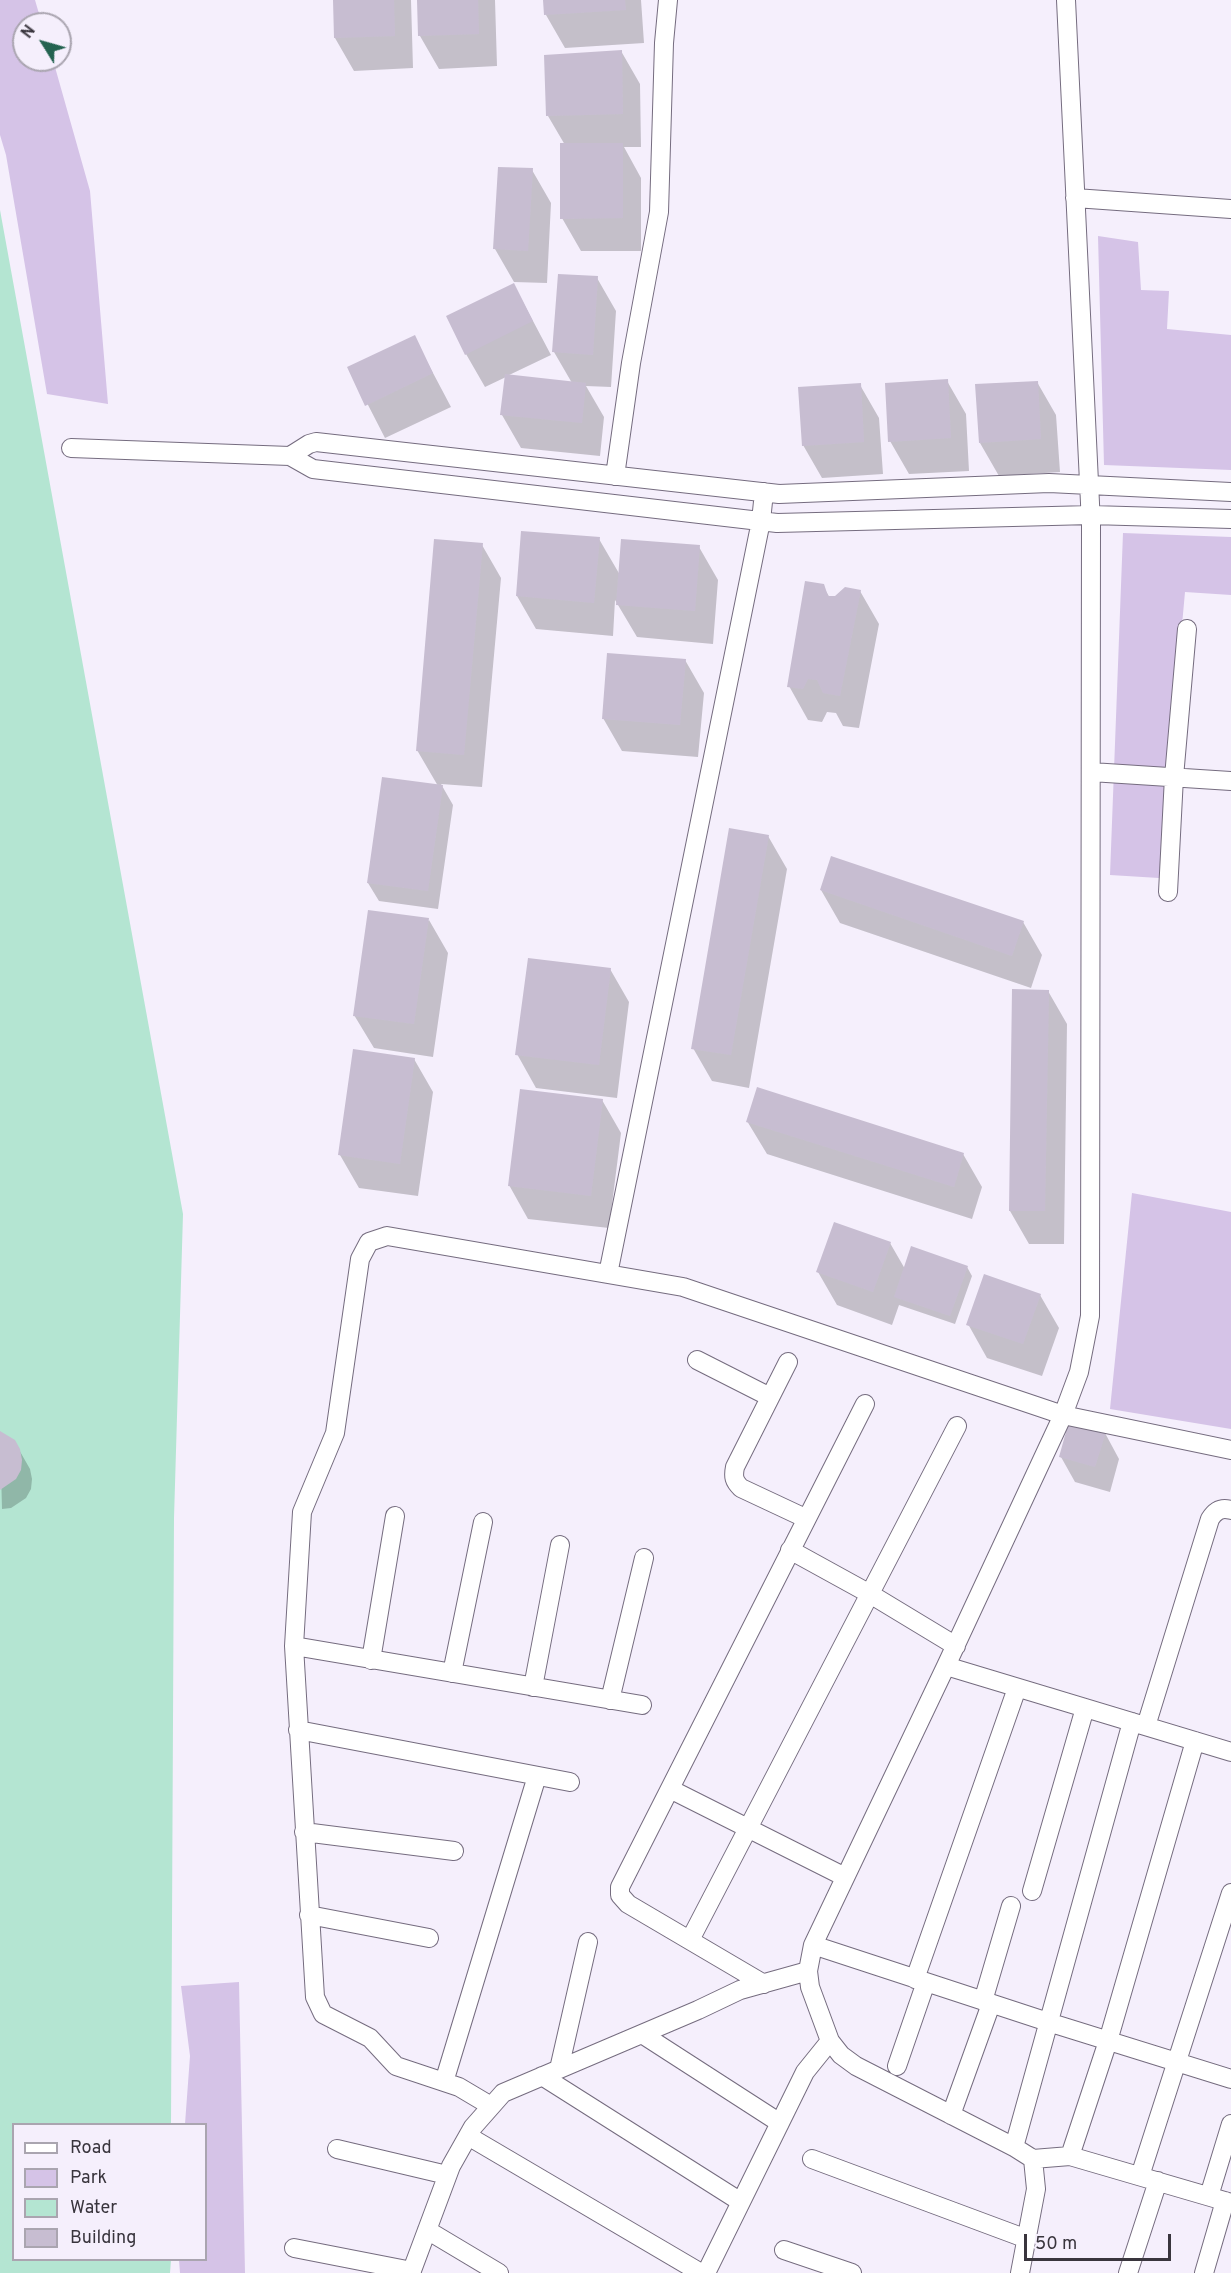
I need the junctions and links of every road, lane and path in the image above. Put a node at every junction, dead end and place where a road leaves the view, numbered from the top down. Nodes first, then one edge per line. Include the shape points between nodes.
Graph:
1 (668, 0) edge
2 (1066, 0) edge
3 (1076, 198) junction
4 (1231, 209) edge
5 (71, 448) dead end
6 (290, 456) junction
7 (615, 476) junction
8 (1090, 486) junction
9 (764, 492) junction
10 (1231, 492) edge
11 (1091, 515) junction
12 (1231, 519) edge
13 (761, 520) junction
14 (1187, 629) dead end
15 (1091, 772) junction
16 (1174, 777) junction
17 (1231, 781) edge
18 (1168, 892) dead end
19 (608, 1274) junction
20 (697, 1360) dead end
21 (788, 1362) dead end
22 (770, 1397) junction
23 (865, 1404) dead end
24 (1063, 1415) junction
25 (957, 1426) dead end
26 (1231, 1450) edge
27 (1231, 1510) edge
28 (395, 1516) dead end
29 (806, 1518) junction
30 (483, 1522) dead end
31 (561, 1545) dead end
32 (790, 1550) junction
33 (644, 1558) dead end
34 (870, 1594) junction
35 (294, 1646) junction
36 (956, 1646) junction
37 (371, 1660) junction
38 (946, 1666) junction
39 (452, 1673) junction
40 (533, 1687) junction
41 (1017, 1688) junction
42 (610, 1700) junction
43 (642, 1706) dead end
44 (1085, 1708) junction
45 (1139, 1724) junction
46 (298, 1730) junction
47 (1196, 1741) junction
48 (1231, 1752) edge
49 (537, 1776) junction
50 (570, 1782) dead end
51 (670, 1789) junction
52 (748, 1829) junction
53 (304, 1832) junction
54 (454, 1851) dead end
55 (845, 1878) junction
56 (1032, 1891) dead end
57 (1231, 1893) edge
58 (1011, 1906) dead end
59 (309, 1915) junction
60 (429, 1938) dead end
61 (690, 1940) junction
62 (588, 1942) dead end
63 (813, 1945) junction
64 (808, 1971) junction
65 (920, 1980) junction
66 (764, 1984) junction
67 (987, 2002) junction
68 (1048, 2022) junction
69 (642, 2034) junction
70 (830, 2041) junction
71 (1108, 2041) junction
72 (1177, 2062) junction
73 (897, 2066) dead end
74 (550, 2073) junction
75 (1231, 2079) edge
76 (444, 2082) junction
77 (492, 2106) junction
78 (951, 2115) junction
79 (780, 2123) junction
80 (1231, 2124) edge
81 (468, 2136) junction
82 (1014, 2147) junction
83 (337, 2149) dead end
84 (1070, 2156) junction
85 (812, 2159) dead end
86 (1033, 2159) junction
87 (447, 2175) junction
88 (1149, 2179) junction
89 (1222, 2200) edge
90 (741, 2202) junction
91 (427, 2230) junction
92 (1027, 2239) junction
93 (294, 2248) dead end
94 (784, 2250) dead end
95 (412, 2272) edge
96 (499, 2273) edge
97 (701, 2273) edge
98 (706, 2273) edge
99 (852, 2273) edge
100 (1020, 2273) edge
101 (1128, 2273) edge
102 (1204, 2273) edge

1 - 7 street via 659,212
2 - 3 street
3 - 4 street
3 - 8 street
5 - 6 street
6 - 7 street via 316,442
6 - 13 street via 313,469
7 - 9 street
8 - 9 street via 1049,483
8 - 10 street
8 - 11 street
9 - 13 street
11 - 12 street
11 - 13 street via 777,523
11 - 15 street
13 - 19 street
14 - 16 street
15 - 16 street
15 - 24 street via 1090,1316 1079,1372
16 - 17 street
16 - 18 street
19 - 24 street via 683,1287
19 - 35 street via 387,1236 369,1242 360,1259 334,1433 302,1512
20 - 22 street
21 - 22 street
22 - 29 street via 733,1476 741,1488
23 - 29 street
24 - 26 street
24 - 36 street
25 - 34 street
27 - 45 street via 1220,1510 1210,1519
28 - 37 street
29 - 32 street
30 - 39 street
31 - 40 street
32 - 34 street
32 - 51 street
33 - 42 street
34 - 36 street
34 - 52 street
35 - 37 street
35 - 46 street
36 - 38 street
37 - 39 street
38 - 41 street
38 - 55 street
39 - 40 street
40 - 42 street
41 - 44 street
41 - 65 street
42 - 43 street
44 - 45 street
44 - 56 street
45 - 47 street
45 - 68 street
46 - 49 street
46 - 53 street
47 - 48 street
47 - 71 street
49 - 50 street
49 - 76 street
51 - 52 street
51 - 61 street via 620,1887 620,1895 628,1904
52 - 55 street
52 - 61 street
53 - 54 street
53 - 59 street
55 - 63 street
57 - 72 street
58 - 67 street
59 - 60 street
59 - 76 street via 315,1997 323,2014 370,2038 396,2066
61 - 66 street
62 - 74 street
63 - 64 street
63 - 65 street
64 - 66 street
64 - 70 street
65 - 67 street
65 - 73 street
66 - 69 street via 740,1990
67 - 68 street
67 - 78 street
68 - 71 street
68 - 82 street
69 - 74 street
69 - 79 street
70 - 78 street via 856,2066
70 - 79 street via 805,2072
71 - 72 street
71 - 84 street
72 - 75 street
72 - 88 street
74 - 77 street via 503,2093
74 - 90 street
76 - 77 street
77 - 81 street
78 - 82 street
79 - 90 street
80 - 89 street
81 - 87 street
81 - 97 street
82 - 86 street
83 - 87 street
84 - 86 street
84 - 88 street
85 - 92 street
86 - 92 street via 1036,2189
87 - 91 street
88 - 89 street
88 - 101 street
89 - 102 street
90 - 98 street
91 - 95 street
91 - 96 street
92 - 100 street
93 - 95 street
94 - 99 street

